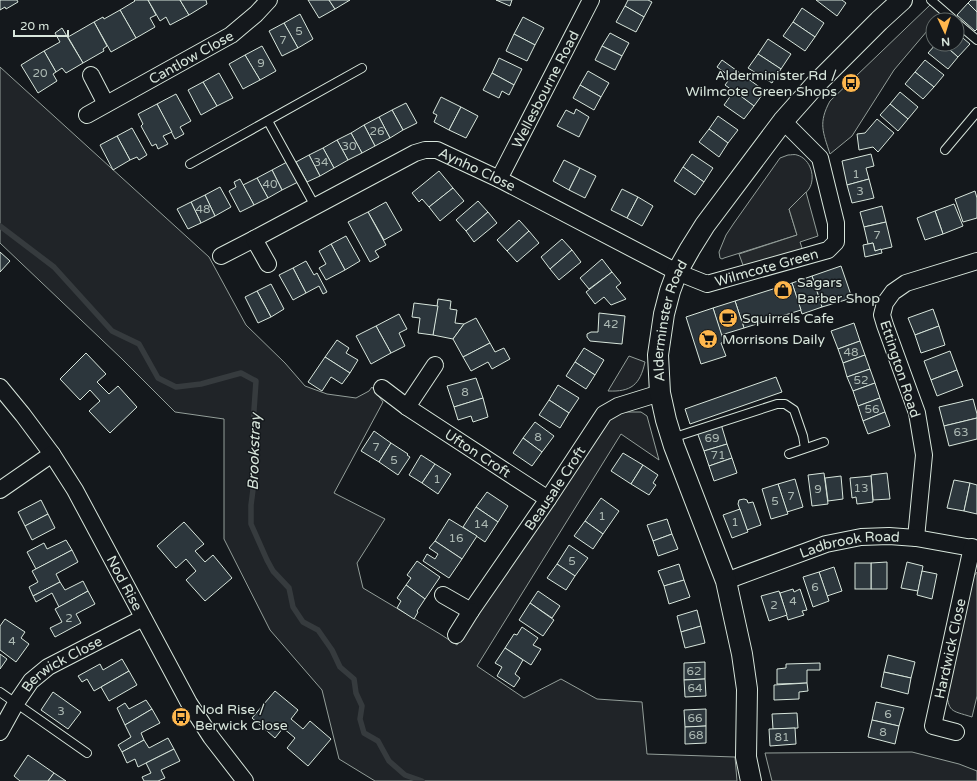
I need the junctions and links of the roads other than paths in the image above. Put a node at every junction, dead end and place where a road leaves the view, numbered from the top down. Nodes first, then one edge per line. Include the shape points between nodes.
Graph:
1 (269, 0) edge
2 (591, 0) edge
3 (902, 0) edge
4 (931, 0) edge
5 (945, 12) edge
6 (965, 30) edge
7 (977, 40) edge
8 (362, 68) dead end
9 (91, 75) dead end
10 (106, 104) junction
11 (977, 112) edge
12 (87, 115) dead end
13 (268, 121) junction
14 (783, 121) junction
15 (945, 150) dead end
16 (190, 164) dead end
17 (499, 179) junction
18 (315, 206) junction
19 (254, 239) junction
20 (220, 256) dead end
21 (977, 261) edge
22 (268, 264) dead end
23 (677, 272) junction
24 (435, 366) dead end
25 (0, 387) edge
26 (382, 388) dead end
27 (660, 393) junction
28 (407, 407) junction
29 (672, 438) junction
30 (824, 442) dead end
31 (805, 448) junction
32 (52, 454) junction
33 (788, 454) dead end
34 (0, 490) edge
35 (548, 499) junction
36 (916, 538) junction
37 (974, 548) edge
38 (726, 581) junction
39 (443, 595) dead end
40 (471, 611) junction
41 (143, 618) junction
42 (456, 636) dead end
43 (0, 692) edge
44 (16, 703) junction
45 (0, 732) edge
46 (956, 732) dead end
47 (87, 753) dead end
48 (245, 781) edge
49 (751, 781) edge

1 - 10 street, Cantlow Close via 231,35
2 - 17 street, Wellesbourne Road
3 - 14 street, Alderminster Road via 815,85
4 - 5 lane
6 - 7 lane
8 - 13 lane
9 - 10 street
10 - 12 street, Cantlow Close
11 - 15 lane
13 - 16 lane
13 - 18 lane
14 - 23 street, Alderminster Road via 705,225
14 - 23 street, Wilmcote Green via 820,158 836,224 836,242 828,250 707,284
17 - 18 street, Aynho Close via 437,150 426,150
17 - 23 street, Aynho Close
18 - 19 street, Aynho Close
19 - 20 street, Aynho Close
19 - 22 street
21 - 36 street, Ettington Road via 906,283 893,292 885,303 882,315 917,413 924,455
23 - 27 street, Alderminster Road via 663,318 658,355
24 - 28 street
25 - 32 street, Nod Rise
26 - 28 street, Ufton Croft
27 - 29 street, Alderminster Road
27 - 35 street, Beausale Croft via 618,406 604,414
28 - 35 street, Ufton Croft
29 - 31 lane via 776,404 785,404 794,410
29 - 38 street, Alderminster Road
30 - 31 lane
31 - 33 lane
32 - 34 street
32 - 41 street, Nod Rise via 75,490
35 - 40 street, Beausale Croft
36 - 37 street, Ladbrook Road
36 - 38 street, Ladbrook Road via 861,537 826,544
37 - 46 street, Hardwick Close via 933,726
38 - 49 street, Alderminster Road via 747,689 746,757
39 - 40 street
40 - 42 street, Beausale Croft
41 - 44 street, Berwick Close via 48,667 31,681
41 - 48 street, Nod Rise via 189,703
43 - 44 lane
44 - 45 street, Berwick Close
44 - 47 lane

